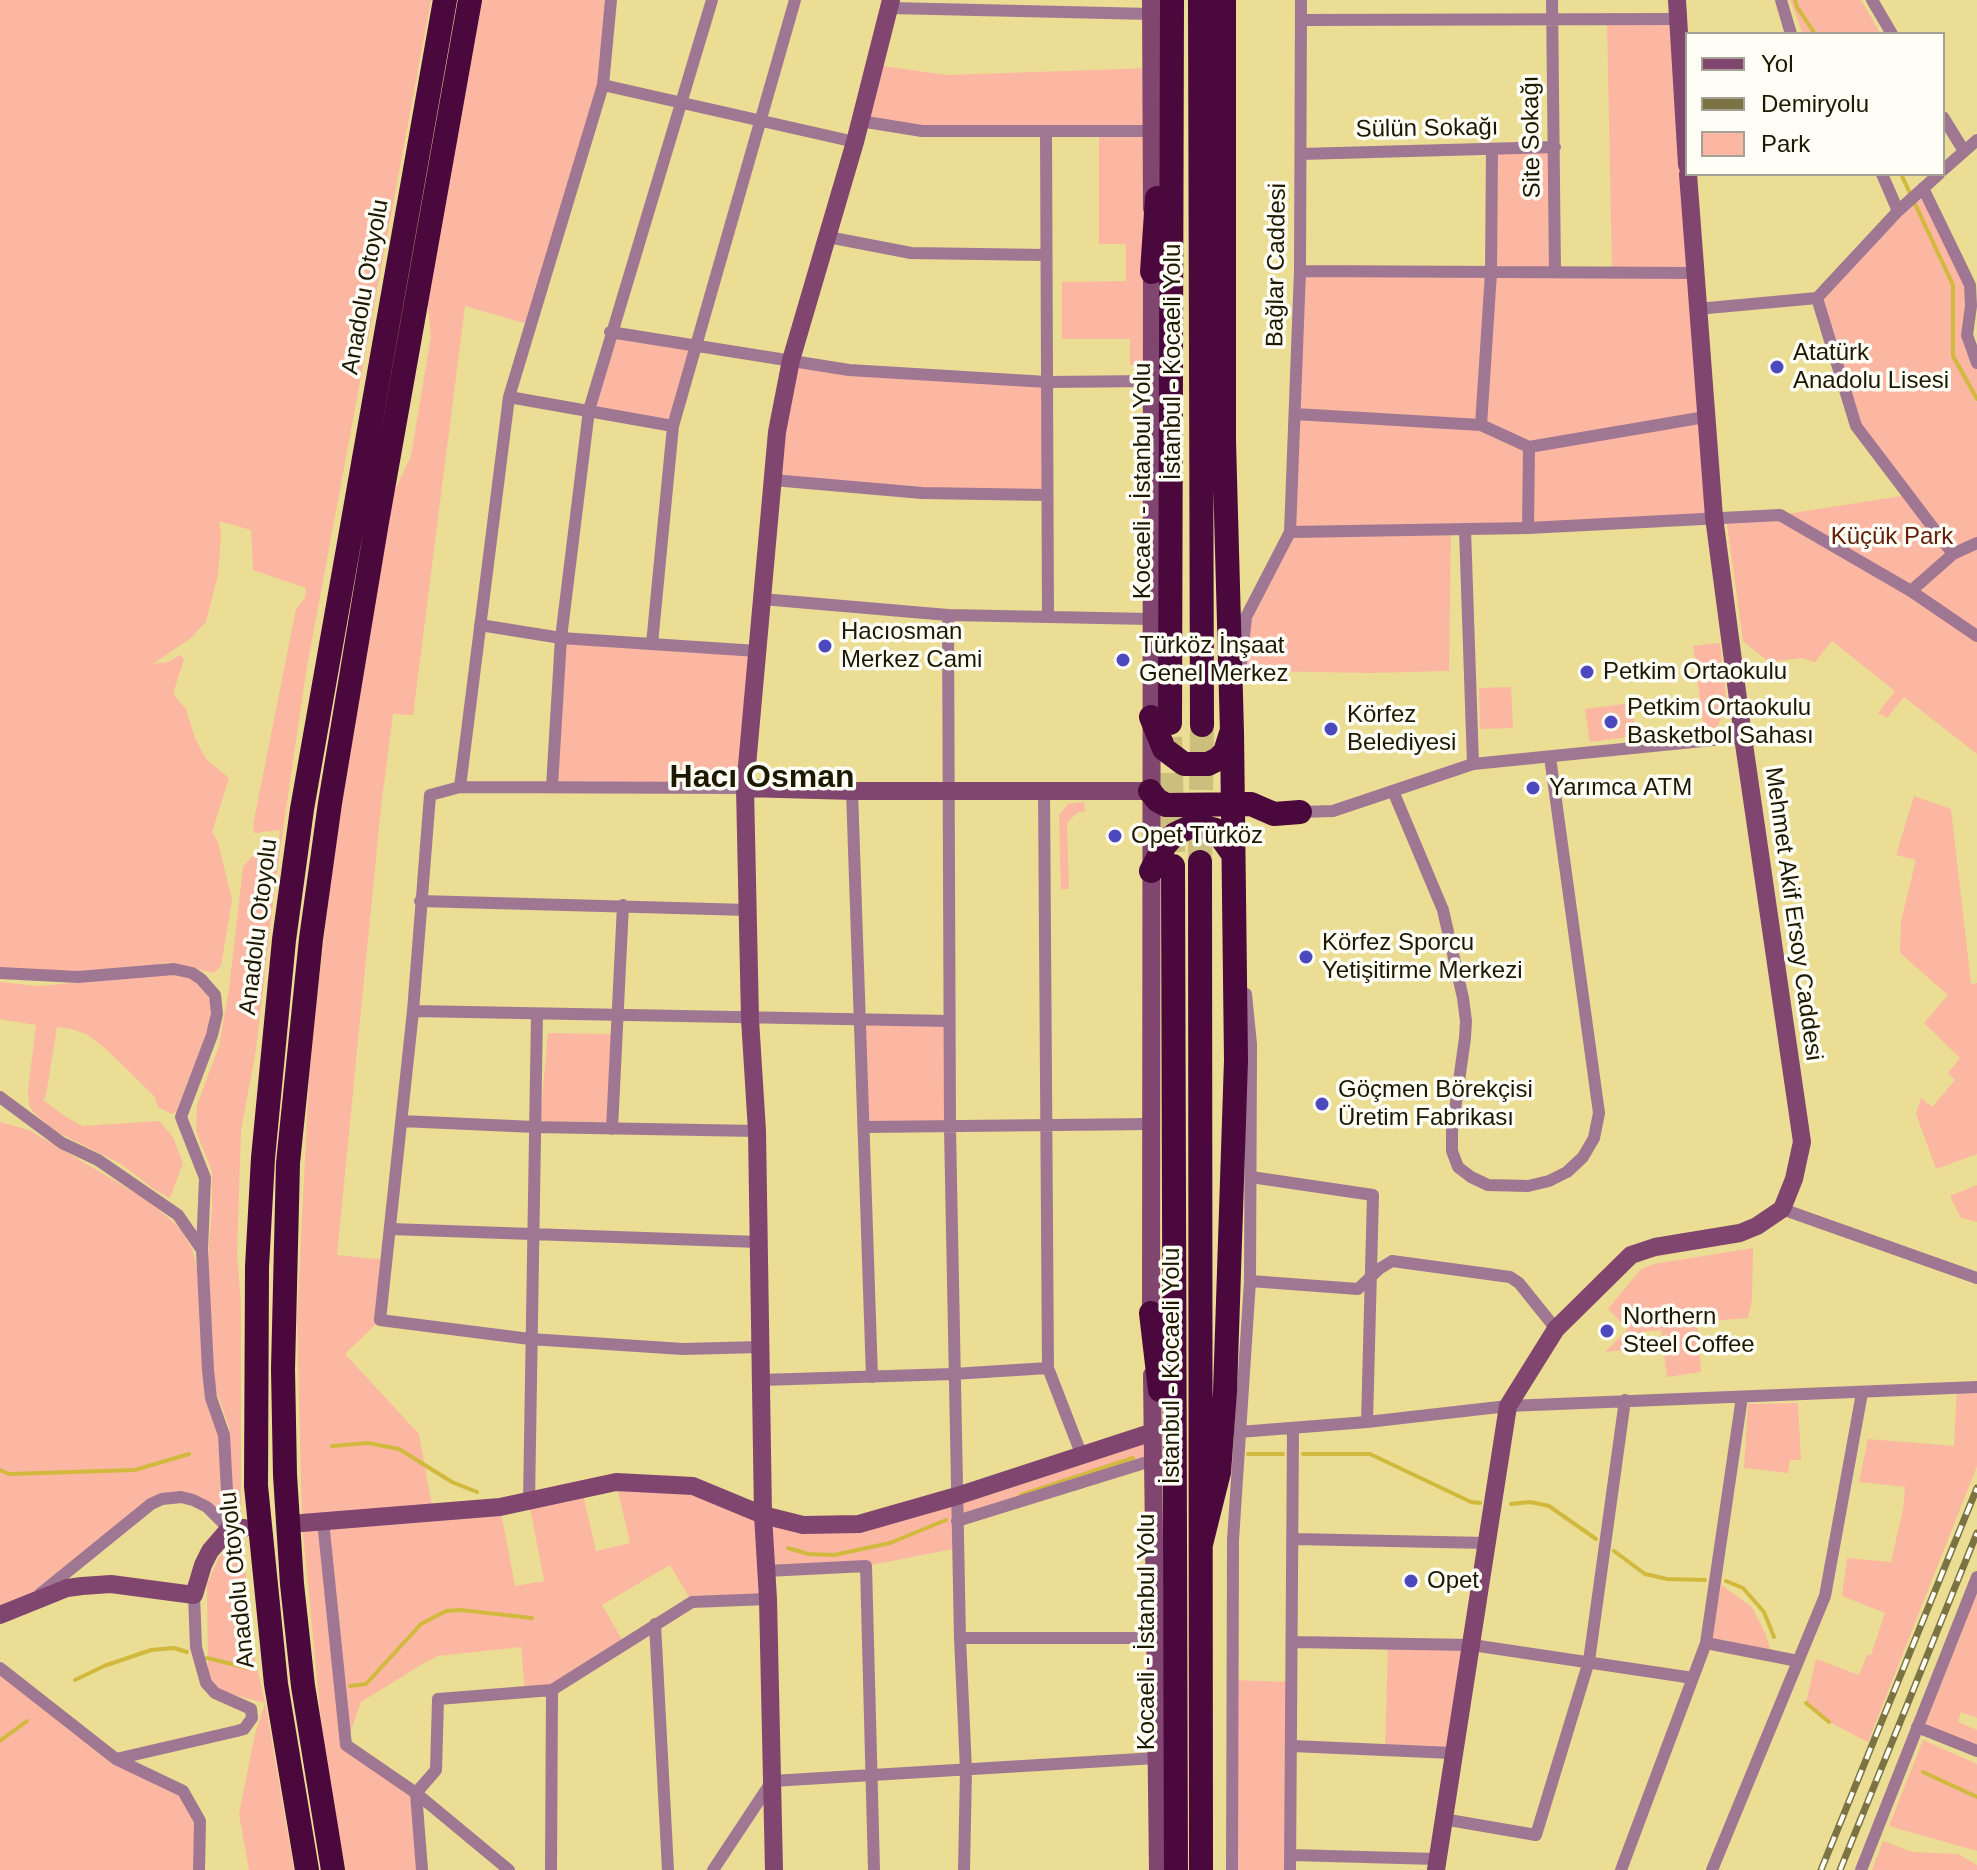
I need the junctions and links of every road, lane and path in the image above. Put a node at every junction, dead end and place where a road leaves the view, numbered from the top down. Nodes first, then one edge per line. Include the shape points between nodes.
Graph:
1 (445, 0) edge
2 (470, 0) edge
3 (611, 0) edge
4 (712, 0) edge
5 (795, 0) edge
6 (1200, 0) edge
7 (1224, 0) edge
8 (1301, 0) edge
9 (1552, 0) edge
10 (1781, 0) edge
11 (1872, 0) edge
12 (890, 4) edge
13 (1161, 4) edge
14 (1677, 10) edge
15 (1551, 19) junction
16 (1301, 20) junction
17 (1790, 32) edge
18 (1891, 32) edge
19 (603, 85) junction
20 (680, 103) junction
21 (1945, 120) edge
22 (761, 121) junction
23 (860, 121) junction
24 (1152, 131) junction
25 (1046, 132) junction
26 (1685, 134) edge
27 (1977, 140) edge
28 (855, 142) junction
29 (1555, 147) junction
30 (1492, 149) junction
31 (1964, 151) junction
32 (1301, 154) junction
33 (1945, 168) edge
34 (1688, 176) edge
35 (1883, 176) edge
36 (1936, 176) edge
37 (1923, 188) junction
38 (1898, 211) junction
39 (828, 237) junction
40 (1046, 255) junction
41 (1300, 271) junction
42 (1152, 272) junction
43 (1555, 272) junction
44 (1491, 273) junction
45 (1694, 273) junction
46 (1974, 297) edge
47 (1817, 298) junction
48 (1697, 309) junction
49 (610, 332) junction
50 (695, 346) junction
51 (791, 360) junction
52 (1977, 363) edge
53 (1153, 381) junction
54 (1047, 382) junction
55 (509, 397) junction
56 (589, 410) junction
57 (1295, 414) junction
58 (1705, 417) junction
59 (1481, 425) junction
60 (673, 426) junction
61 (1529, 447) junction
62 (773, 480) junction
63 (1047, 495) junction
64 (1714, 517) junction
65 (1528, 528) junction
66 (1465, 529) junction
67 (1290, 532) junction
68 (1977, 543) edge
69 (1953, 554) junction
70 (1911, 591) junction
71 (762, 599) junction
72 (948, 615) junction
73 (1048, 616) junction
74 (1151, 619) junction
75 (480, 625) junction
76 (1977, 636) edge
77 (561, 638) junction
78 (652, 644) junction
79 (757, 651) junction
80 (1160, 720) junction
81 (1202, 725) tunnel mouth
82 (1232, 732) junction
83 (1743, 737) junction
84 (1550, 757) junction
85 (1473, 764) junction
86 (552, 786) junction
87 (460, 787) junction
88 (745, 788) junction
89 (948, 790) junction
90 (1044, 790) junction
91 (852, 791) junction
92 (1150, 791) junction
93 (1393, 791) junction
94 (1238, 795) junction
95 (1300, 812) junction
96 (1274, 814) junction
97 (1233, 854) junction
98 (1200, 862) tunnel mouth
99 (1162, 868) junction
100 (420, 901) junction
101 (623, 905) junction
102 (1232, 905) junction
103 (748, 910) junction
104 (0, 973) edge
105 (413, 1011) junction
106 (537, 1014) junction
107 (616, 1016) junction
108 (750, 1019) junction
109 (860, 1019) junction
110 (949, 1021) junction
111 (0, 1097) edge
112 (401, 1121) junction
113 (1151, 1124) junction
114 (1046, 1125) junction
115 (535, 1127) junction
116 (864, 1127) junction
117 (950, 1128) junction
118 (612, 1129) junction
119 (757, 1131) junction
120 (1251, 1177) junction
121 (1782, 1209) junction
122 (390, 1229) junction
123 (532, 1233) junction
124 (758, 1242) junction
125 (202, 1250) junction
126 (1371, 1278) junction
127 (1977, 1278) edge
128 (1250, 1281) junction
129 (1151, 1313) junction
130 (1556, 1329) junction
131 (530, 1339) junction
132 (760, 1347) junction
133 (1048, 1368) junction
134 (953, 1374) junction
135 (872, 1377) junction
136 (761, 1380) junction
137 (1977, 1387) edge
138 (1862, 1393) junction
139 (1742, 1397) junction
140 (1625, 1400) junction
141 (1508, 1406) junction
142 (1367, 1422) junction
143 (1293, 1428) junction
144 (1153, 1432) junction
145 (1239, 1432) junction
146 (1082, 1456) junction
147 (1154, 1460) junction
148 (957, 1496) junction
149 (529, 1502) junction
150 (1174, 1512) junction
151 (763, 1515) junction
152 (323, 1521) junction
153 (957, 1521) junction
154 (302, 1523) dead end
155 (236, 1529) junction
156 (1294, 1539) junction
157 (1487, 1543) junction
158 (1201, 1544) junction
159 (767, 1571) junction
160 (1977, 1577) edge
161 (194, 1595) junction
162 (768, 1599) junction
163 (31, 1601) junction
164 (0, 1615) edge
165 (655, 1624) junction
166 (960, 1638) junction
167 (1155, 1638) junction
168 (1293, 1642) junction
169 (1706, 1643) junction
170 (1472, 1645) junction
171 (1589, 1661) junction
172 (1798, 1661) junction
173 (0, 1668) edge
174 (1693, 1678) junction
175 (552, 1690) junction
176 (1917, 1727) junction
177 (1292, 1746) junction
178 (1977, 1751) edge
179 (1452, 1753) junction
180 (1156, 1758) junction
181 (116, 1759) junction
182 (966, 1770) junction
183 (873, 1776) junction
184 (772, 1781) junction
185 (416, 1793) junction
186 (1443, 1819) junction
187 (1291, 1855) junction
188 (1437, 1865) edge
189 (199, 1870) edge
190 (307, 1870) edge
191 (333, 1870) edge
192 (422, 1870) edge
193 (509, 1870) edge
194 (551, 1870) edge
195 (668, 1870) edge
196 (713, 1870) edge
197 (774, 1870) edge
198 (874, 1870) edge
199 (964, 1870) edge
200 (1158, 1870) edge
201 (1176, 1870) edge
202 (1201, 1870) edge
203 (1232, 1870) edge
204 (1290, 1870) edge
205 (1621, 1870) edge
206 (1712, 1870) edge
207 (1861, 1870) edge

1 - 190 highway, Anadolu Otoyolu via 302,809 263,1158 256,1486 276,1684
2 - 191 highway via 330,803 288,1163 283,1369 289,1537 303,1686
3 - 19 street
4 - 20 street
5 - 22 street
6 - 81 highway, İstanbul - Kocaeli Yolu
7 - 82 highway via 1224,441
8 - 16 street, Bağlar Caddesi
9 - 15 street, Site Sokağı
10 - 17 street
11 - 18 street
12 - 13 street
12 - 23 main road
13 - 24 main road
13 - 42 highway
13 - 80 highway, Kocaeli - İstanbul Yolu
14 - 15 street
14 - 26 main road
15 - 16 street
15 - 29 street, Site Sokağı
16 - 32 street, Bağlar Caddesi
19 - 20 street
19 - 55 street
20 - 22 street
20 - 49 street
21 - 31 street
22 - 28 street
22 - 50 street
23 - 25 street via 922,131
23 - 28 main road
24 - 25 street
24 - 42 main road
25 - 40 street
27 - 31 street
28 - 39 main road
29 - 30 street, Sülün Sokağı
29 - 43 street, Site Sokağı
30 - 32 street, Sülün Sokağı
30 - 44 street
31 - 33 street
32 - 41 street, Bağlar Caddesi
34 - 45 main road, Mehmet Akif Ersoy Caddesi
35 - 38 street
36 - 37 street
37 - 38 street
37 - 46 street
38 - 47 street
39 - 40 street via 911,253
39 - 51 main road
40 - 54 street
41 - 44 street
41 - 57 street, Bağlar Caddesi
42 - 53 main road
43 - 44 street
43 - 45 street
44 - 59 street
45 - 48 main road, Mehmet Akif Ersoy Caddesi
46 - 52 street via 1967,335
47 - 48 street
47 - 69 street via 1856,426
48 - 58 main road, Mehmet Akif Ersoy Caddesi
49 - 50 street
49 - 56 street
50 - 51 street
50 - 60 street
51 - 54 street via 849,370
51 - 62 main road
53 - 54 street
53 - 74 main road
54 - 63 street
55 - 56 street
55 - 75 street
56 - 60 street
56 - 77 street
57 - 59 street
57 - 67 street, Bağlar Caddesi
58 - 61 street
58 - 64 main road, Mehmet Akif Ersoy Caddesi
59 - 61 street
60 - 78 street
61 - 65 street
62 - 63 street via 922,493
62 - 71 main road
63 - 73 street
64 - 65 street
64 - 70 street via 1780,515
64 - 83 main road, Mehmet Akif Ersoy Caddesi
65 - 66 street
66 - 67 street
66 - 85 street
67 - 82 street via 1246,617
68 - 69 street
69 - 70 street
70 - 76 street
71 - 72 street
71 - 79 main road
72 - 73 street
72 - 89 street
73 - 74 street
74 - 80 main road
75 - 77 street
75 - 87 street
77 - 78 street
77 - 86 street
78 - 79 street
79 - 88 main road
80 - 82 highway via 1164,749 1184,764 1218,759
80 - 92 main road
82 - 94 highway via 1240,772
83 - 84 street
83 - 121 main road, Mehmet Akif Ersoy Caddesi via 1802,1142
84 - 85 street
84 - 93 street via 1599,1113 1583,1157 1549,1181 1488,1185 1458,1167 1452,1131 1465,1038 1463,998 1443,910
85 - 93 street
86 - 87 street
86 - 88 street
87 - 100 street via 430,795
88 - 91 main road
88 - 103 main road
89 - 90 main road
89 - 91 main road
89 - 110 street
90 - 92 main road
90 - 114 street
91 - 109 street
92 - 94 highway via 1166,805
92 - 99 main road
93 - 95 street via 1333,811
94 - 95 highway
94 - 96 highway
94 - 97 highway
95 - 96 highway
96 - 97 highway via 1251,823
97 - 99 highway via 1216,830 1194,825 1165,845
97 - 102 highway
98 - 158 highway, İstanbul - Kocaeli Yolu
99 - 113 main road
99 - 150 highway, Kocaeli - İstanbul Yolu
100 - 101 street
100 - 105 street
101 - 103 street
101 - 107 street
102 - 120 street via 1251,1044
102 - 158 highway via 1236,1060 1225,1392 1219,1472
103 - 108 main road
104 - 125 street via 78,977 174,969 192,973 210,987 217,1014 181,1117 205,1178
105 - 106 street
105 - 112 street
106 - 107 street
106 - 115 street
107 - 108 street
107 - 118 street
108 - 109 street
108 - 119 main road
109 - 110 street
109 - 116 street
110 - 117 street
111 - 125 street via 62,1143 98,1160 178,1215
112 - 115 street
112 - 122 street
113 - 114 street
113 - 129 main road
114 - 117 street
114 - 133 street
115 - 118 street
115 - 123 street
116 - 117 street
116 - 135 street
117 - 134 street
118 - 119 street
119 - 124 main road
120 - 126 street via 1373,1195
120 - 128 street
121 - 127 street
121 - 130 main road via 1740,1233 1631,1255
122 - 123 street
122 - 131 street via 380,1320
123 - 124 street
123 - 131 street
124 - 132 main road
125 - 155 street via 209,1385 224,1435
126 - 128 street via 1358,1289
126 - 130 street via 1392,1261 1510,1277
126 - 142 street
128 - 145 street
129 - 144 main road
129 - 150 highway
130 - 141 main road
131 - 132 street via 683,1349
131 - 149 street
132 - 136 main road
133 - 134 street
133 - 146 street
134 - 135 street
134 - 148 street
135 - 136 street
136 - 151 main road
137 - 138 street
138 - 139 street
138 - 172 street via 1825,1596
139 - 140 street
139 - 169 street
140 - 141 street
140 - 171 street
141 - 142 street
141 - 157 main road
142 - 143 street
143 - 145 street
143 - 156 street
144 - 146 main road
144 - 147 main road
145 - 203 street via 1233,1540
146 - 148 main road
147 - 153 street
147 - 167 main road
148 - 151 main road via 859,1524 803,1525
148 - 153 street
149 - 151 main road via 616,1482 662,1484 693,1486
149 - 152 main road
150 - 201 highway, Kocaeli - İstanbul Yolu
151 - 159 main road
152 - 154 main road
152 - 185 street via 346,1745
153 - 166 street
155 - 161 main road via 210,1551
155 - 163 street via 193,1500 162,1499
156 - 157 street
156 - 168 street
157 - 170 main road
158 - 202 highway, İstanbul - Kocaeli Yolu
159 - 162 main road
159 - 183 street via 866,1566
160 - 176 street
161 - 163 main road via 95,1585
161 - 181 street via 196,1647 206,1683 215,1693 251,1709 252,1718 244,1729
162 - 165 street via 692,1602
162 - 184 main road
163 - 164 main road
165 - 175 street
165 - 195 street
166 - 167 street
166 - 182 street
167 - 180 main road
168 - 170 street
168 - 177 street
169 - 172 street
169 - 174 street
170 - 171 street
170 - 179 main road
171 - 174 street
171 - 186 street via 1536,1835
172 - 206 street
173 - 181 street
174 - 205 street
175 - 185 street via 438,1699 436,1770
175 - 194 street
176 - 178 street
176 - 207 street
177 - 179 street
177 - 187 street
179 - 186 main road
180 - 182 street
180 - 200 main road
181 - 189 street via 183,1791 200,1821
182 - 183 street
182 - 199 street
183 - 184 street
183 - 198 street
184 - 196 street
184 - 197 main road
185 - 192 street
185 - 193 street
186 - 188 main road
187 - 188 street
187 - 204 street

